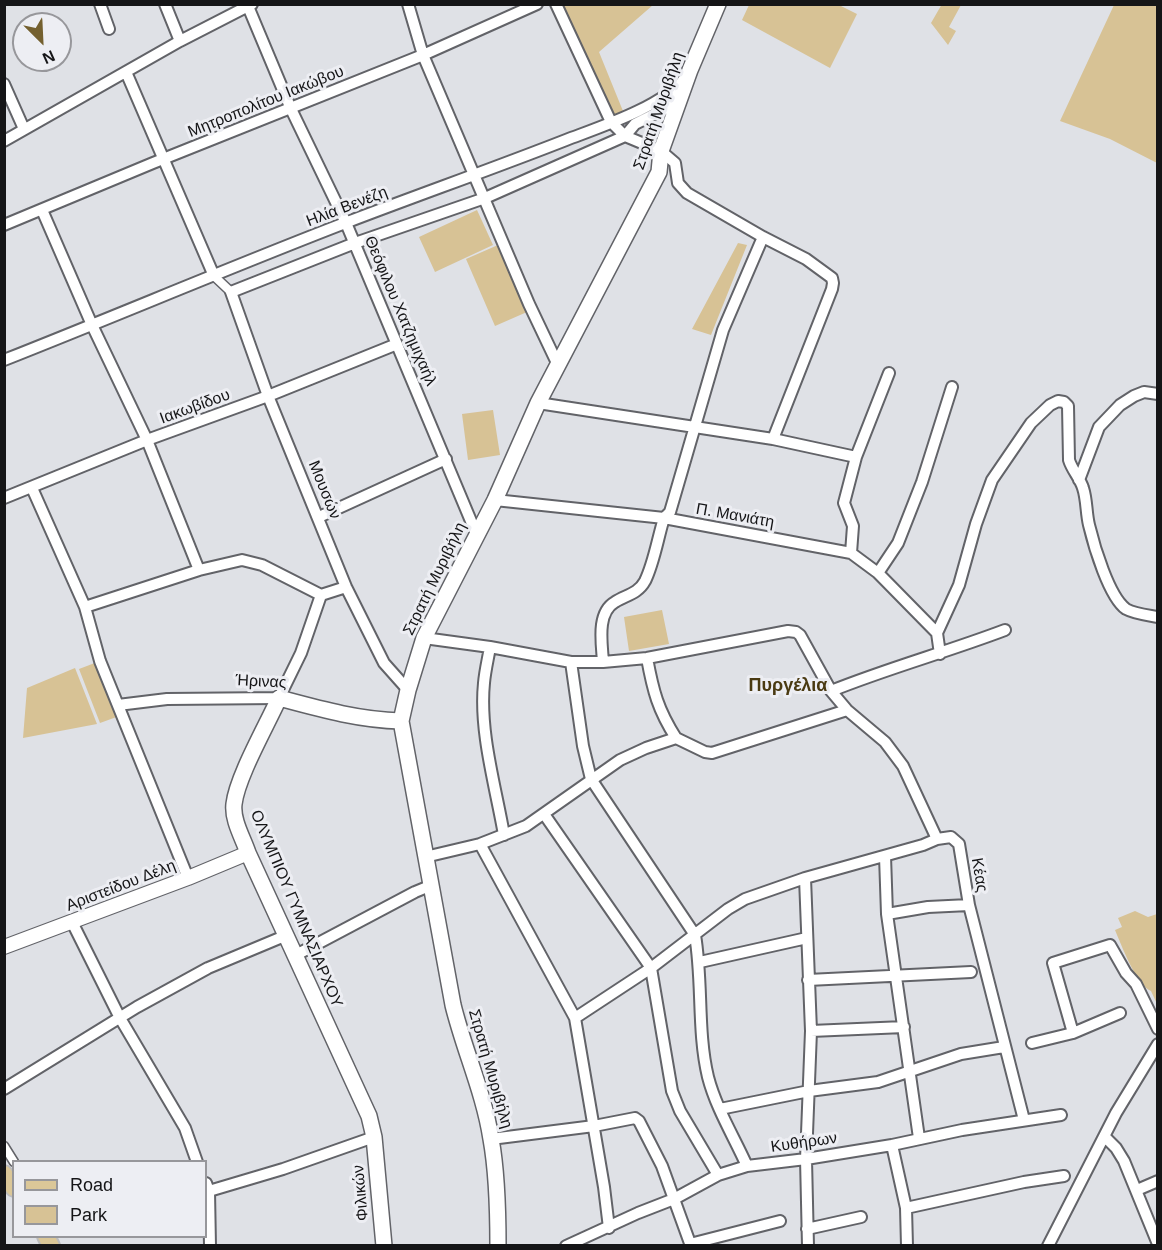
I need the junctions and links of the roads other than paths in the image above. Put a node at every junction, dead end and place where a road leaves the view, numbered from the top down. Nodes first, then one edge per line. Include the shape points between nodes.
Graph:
1 (100, 4) edge
2 (165, 4) edge
3 (408, 4) edge
4 (537, 4) edge
5 (556, 4) edge
6 (718, 4) edge
7 (249, 5) edge
8 (109, 29) dead end
9 (180, 41) junction
10 (423, 55) junction
11 (690, 70) junction
12 (126, 72) junction
13 (4, 84) edge
14 (679, 102) junction
15 (291, 109) junction
16 (610, 122) junction
17 (24, 129) junction
18 (625, 136) junction
19 (4, 141) edge
20 (661, 151) junction
21 (165, 159) junction
22 (475, 176) junction
23 (484, 198) junction
24 (42, 210) junction
25 (346, 223) junction
26 (4, 225) edge
27 (763, 237) junction
28 (355, 243) junction
29 (214, 276) junction
30 (231, 292) junction
31 (92, 325) junction
32 (397, 344) junction
33 (4, 360) edge
34 (558, 365) junction
35 (889, 373) dead end
36 (952, 387) dead end
37 (1158, 394) edge
38 (268, 396) junction
39 (538, 403) junction
40 (695, 426) junction
41 (773, 439) junction
42 (147, 440) junction
43 (856, 457) junction
44 (446, 459) junction
45 (1079, 480) junction
46 (32, 488) junction
47 (4, 498) edge
48 (495, 500) junction
49 (319, 517) junction
50 (664, 518) junction
51 (476, 533) junction
52 (851, 553) junction
53 (199, 570) junction
54 (878, 573) junction
55 (346, 587) junction
56 (321, 595) junction
57 (86, 608) junction
58 (1158, 617) edge
59 (1005, 630) dead end
60 (937, 633) junction
61 (424, 638) junction
62 (490, 647) junction
63 (940, 654) junction
64 (647, 658) junction
65 (571, 662) junction
66 (603, 662) junction
67 (408, 690) junction
68 (831, 691) junction
69 (279, 698) junction
70 (118, 705) junction
71 (848, 710) junction
72 (401, 721) junction
73 (676, 738) junction
74 (591, 779) junction
75 (544, 814) junction
76 (504, 835) junction
77 (937, 839) junction
78 (480, 844) junction
79 (248, 853) junction
80 (885, 856) junction
81 (425, 857) junction
82 (188, 878) junction
83 (805, 878) junction
84 (432, 885) junction
85 (969, 905) junction
86 (887, 914) junction
87 (72, 922) junction
88 (286, 935) junction
89 (695, 935) junction
90 (807, 938) junction
91 (4, 947) edge
92 (296, 955) junction
93 (700, 962) junction
94 (651, 968) junction
95 (971, 972) dead end
96 (897, 975) junction
97 (808, 980) junction
98 (1120, 1013) dead end
99 (120, 1018) junction
100 (575, 1018) junction
101 (904, 1027) junction
102 (1158, 1029) edge
103 (811, 1031) junction
104 (1073, 1033) junction
105 (1032, 1042) dead end
106 (1158, 1044) edge
107 (1004, 1047) junction
108 (910, 1072) junction
109 (4, 1089) edge
110 (809, 1091) junction
111 (720, 1109) junction
112 (1060, 1115) dead end
113 (1024, 1120) junction
114 (594, 1126) junction
115 (375, 1137) junction
116 (1105, 1137) junction
117 (919, 1138) junction
118 (491, 1139) junction
119 (892, 1144) junction
120 (4, 1146) edge
121 (806, 1159) junction
122 (13, 1160) edge
123 (197, 1160) edge
124 (747, 1166) junction
125 (718, 1175) junction
126 (1064, 1176) dead end
127 (1158, 1181) edge
128 (207, 1187) edge
129 (1137, 1190) junction
130 (674, 1199) junction
131 (906, 1208) junction
132 (861, 1217) dead end
133 (780, 1221) dead end
134 (609, 1228) junction
135 (807, 1229) junction
136 (1158, 1244) edge
137 (210, 1245) edge
138 (384, 1245) edge
139 (498, 1245) edge
140 (566, 1245) edge
141 (690, 1245) edge
142 (808, 1245) edge
143 (907, 1245) edge
144 (1048, 1245) edge

1 - 8 street
2 - 9 street
3 - 10 street
4 - 10 street, Μητροπολίτου Ιακώβου
5 - 16 street
6 - 11 main road, Στρατή Μυριβήλη
7 - 9 street
7 - 15 street, Θεόφιλου Χατζημιχαήλ
9 - 12 street
10 - 15 street, Μητροπολίτου Ιακώβου
10 - 22 street
11 - 14 main road, Στρατή Μυριβήλη
11 - 16 street, Ηλία Βενέζη via 654,102
12 - 17 street
12 - 21 street
13 - 17 street
14 - 18 street via 635,124
14 - 20 main road, Στρατή Μυριβήλη
15 - 21 street, Μητροπολίτου Ιακώβου
15 - 25 street, Θεόφιλου Χατζημιχαήλ
16 - 18 street
16 - 22 street, Ηλία Βενέζη
17 - 19 street
18 - 20 street
18 - 23 street
20 - 27 street via 675,163 682,189
20 - 34 main road, Στρατή Μυριβήλη via 659,172
21 - 24 street, Μητροπολίτου Ιακώβου
21 - 29 street
22 - 23 street
22 - 25 street, Ηλία Βενέζη
23 - 28 street
23 - 34 street
24 - 26 street, Μητροπολίτου Ιακώβου
24 - 31 street
25 - 28 street, Θεόφιλου Χατζημιχαήλ
25 - 29 street, Ηλία Βενέζη
27 - 40 street via 723,330
27 - 41 street via 806,259 832,278 832,289
28 - 30 street
28 - 32 street, Θεόφιλου Χατζημιχαήλ
29 - 30 street
29 - 31 street, Ηλία Βενέζη
30 - 38 street, Μουσών
31 - 33 street, Ηλία Βενέζη
31 - 42 street
32 - 38 street, Ιακωβίδου
32 - 44 street, Θεόφιλου Χατζημιχαήλ
34 - 39 main road, Στρατή Μυριβήλη
35 - 43 street
36 - 54 street via 898,543
37 - 45 street via 1134,396 1099,427
38 - 42 street, Ιακωβίδου
38 - 49 street, Μουσών
39 - 40 street
39 - 48 main road, Στρατή Μυριβήλη
40 - 41 street
40 - 50 street via 670,512
41 - 43 street
42 - 46 street, Ιακωβίδου
42 - 53 street
43 - 52 street via 844,503 853,526
44 - 49 street
44 - 51 street, Θεόφιλου Χατζημιχαήλ
45 - 58 street via 1089,524 1115,597 1126,609
45 - 60 street via 1069,460 1068,406 1058,401 1031,423 992,480 959,585
46 - 47 street, Ιακωβίδου
46 - 57 street
48 - 50 street, Π. Μανιάτη
48 - 51 main road, Στρατή Μυριβήλη
49 - 55 street, Μουσών
50 - 52 street, Π. Μανιάτη
50 - 66 street via 645,580 638,590 613,603 605,612
51 - 61 main road, Στρατή Μυριβήλη
52 - 54 street, Π. Μανιάτη
53 - 56 street via 250,561
53 - 57 street
54 - 60 street, Π. Μανιάτη
55 - 56 street
55 - 67 street, Μουσών via 384,663
56 - 69 street, ΟΛΥΜΠΙΟΥ ΓΥΜΝΑΣΙΑΡΧΟΥ via 301,653
57 - 70 street via 100,661
59 - 63 street
60 - 63 street
61 - 62 street
61 - 67 main road, Στρατή Μυριβήλη
62 - 65 street
62 - 76 street via 484,711
63 - 68 street via 880,671
64 - 66 street
64 - 68 street via 796,632
64 - 73 street via 659,710
65 - 66 street
65 - 74 street
67 - 72 main road, Στρατή Μυριβήλη
68 - 71 street
69 - 70 street, Ήρινας via 167,699
69 - 72 main road, Ήρινας via 327,712
69 - 79 main road, ΟΛΥΜΠΙΟΥ ΓΥΜΝΑΣΙΑΡΧΟΥ via 234,804
70 - 82 street
71 - 73 street via 712,753
71 - 77 street via 885,742 903,766
72 - 81 main road, Στρατή Μυριβήλη
73 - 74 street via 637,752
74 - 75 street
74 - 89 street
75 - 76 street
75 - 94 street
76 - 78 street
77 - 80 street
77 - 85 street, Κέας via 951,837 959,844
78 - 81 street
78 - 100 street
79 - 82 street, Αριστείδου Δέλη
79 - 88 main road, ΟΛΥΜΠΙΟΥ ΓΥΜΝΑΣΙΑΡΧΟΥ
80 - 83 street
80 - 86 street
81 - 84 main road, Στρατή Μυριβήλη
82 - 87 street, Αριστείδου Δέλη
83 - 89 street via 745,899
83 - 90 street
84 - 92 street
84 - 118 main road, Στρατή Μυριβήλη via 453,1005
85 - 86 street
85 - 107 street, Κέας
86 - 96 street
87 - 91 street, Αριστείδου Δέλη
87 - 99 street
88 - 92 main road, ΟΛΥΜΠΙΟΥ ΓΥΜΝΑΣΙΑΡΧΟΥ
88 - 99 street via 208,968
89 - 93 street
89 - 94 street
90 - 93 street
90 - 97 street
92 - 115 main road, ΟΛΥΜΠΙΟΥ ΓΥΜΝΑΣΙΑΡΧΟΥ via 360,1093
93 - 111 street via 702,1042 708,1078
94 - 100 street
94 - 125 street via 672,1091
95 - 96 street
96 - 97 street
96 - 101 street
97 - 103 street
98 - 104 street
99 - 109 street
99 - 123 street via 185,1128
100 - 114 street
101 - 103 street
101 - 108 street
102 - 104 street via 1136,984 1110,945 1053,963
103 - 110 street
104 - 105 street
106 - 116 street
107 - 108 street via 961,1054
107 - 113 street, Κέας
108 - 110 street via 878,1082
108 - 117 street
110 - 111 street
110 - 121 street
111 - 124 street
112 - 113 street, Κυθήρων
113 - 117 street, Κυθήρων
114 - 118 street
114 - 130 street via 635,1118 662,1166
114 - 134 street
115 - 128 street via 283,1169
115 - 138 main road, Φιλικών
116 - 129 street via 1116,1148
116 - 144 street
117 - 119 street, Κυθήρων
118 - 139 main road, Στρατή Μυριβήλη
119 - 121 street, Κυθήρων
119 - 131 street
120 - 122 street
121 - 124 street, Κυθήρων
121 - 135 street
124 - 125 street, Κυθήρων
125 - 130 street, Κυθήρων
126 - 131 street
127 - 129 street
128 - 137 street
129 - 136 street
130 - 134 street, Κυθήρων
130 - 141 street
131 - 143 street
132 - 135 street
133 - 141 street
134 - 140 street, Κυθήρων
135 - 142 street

